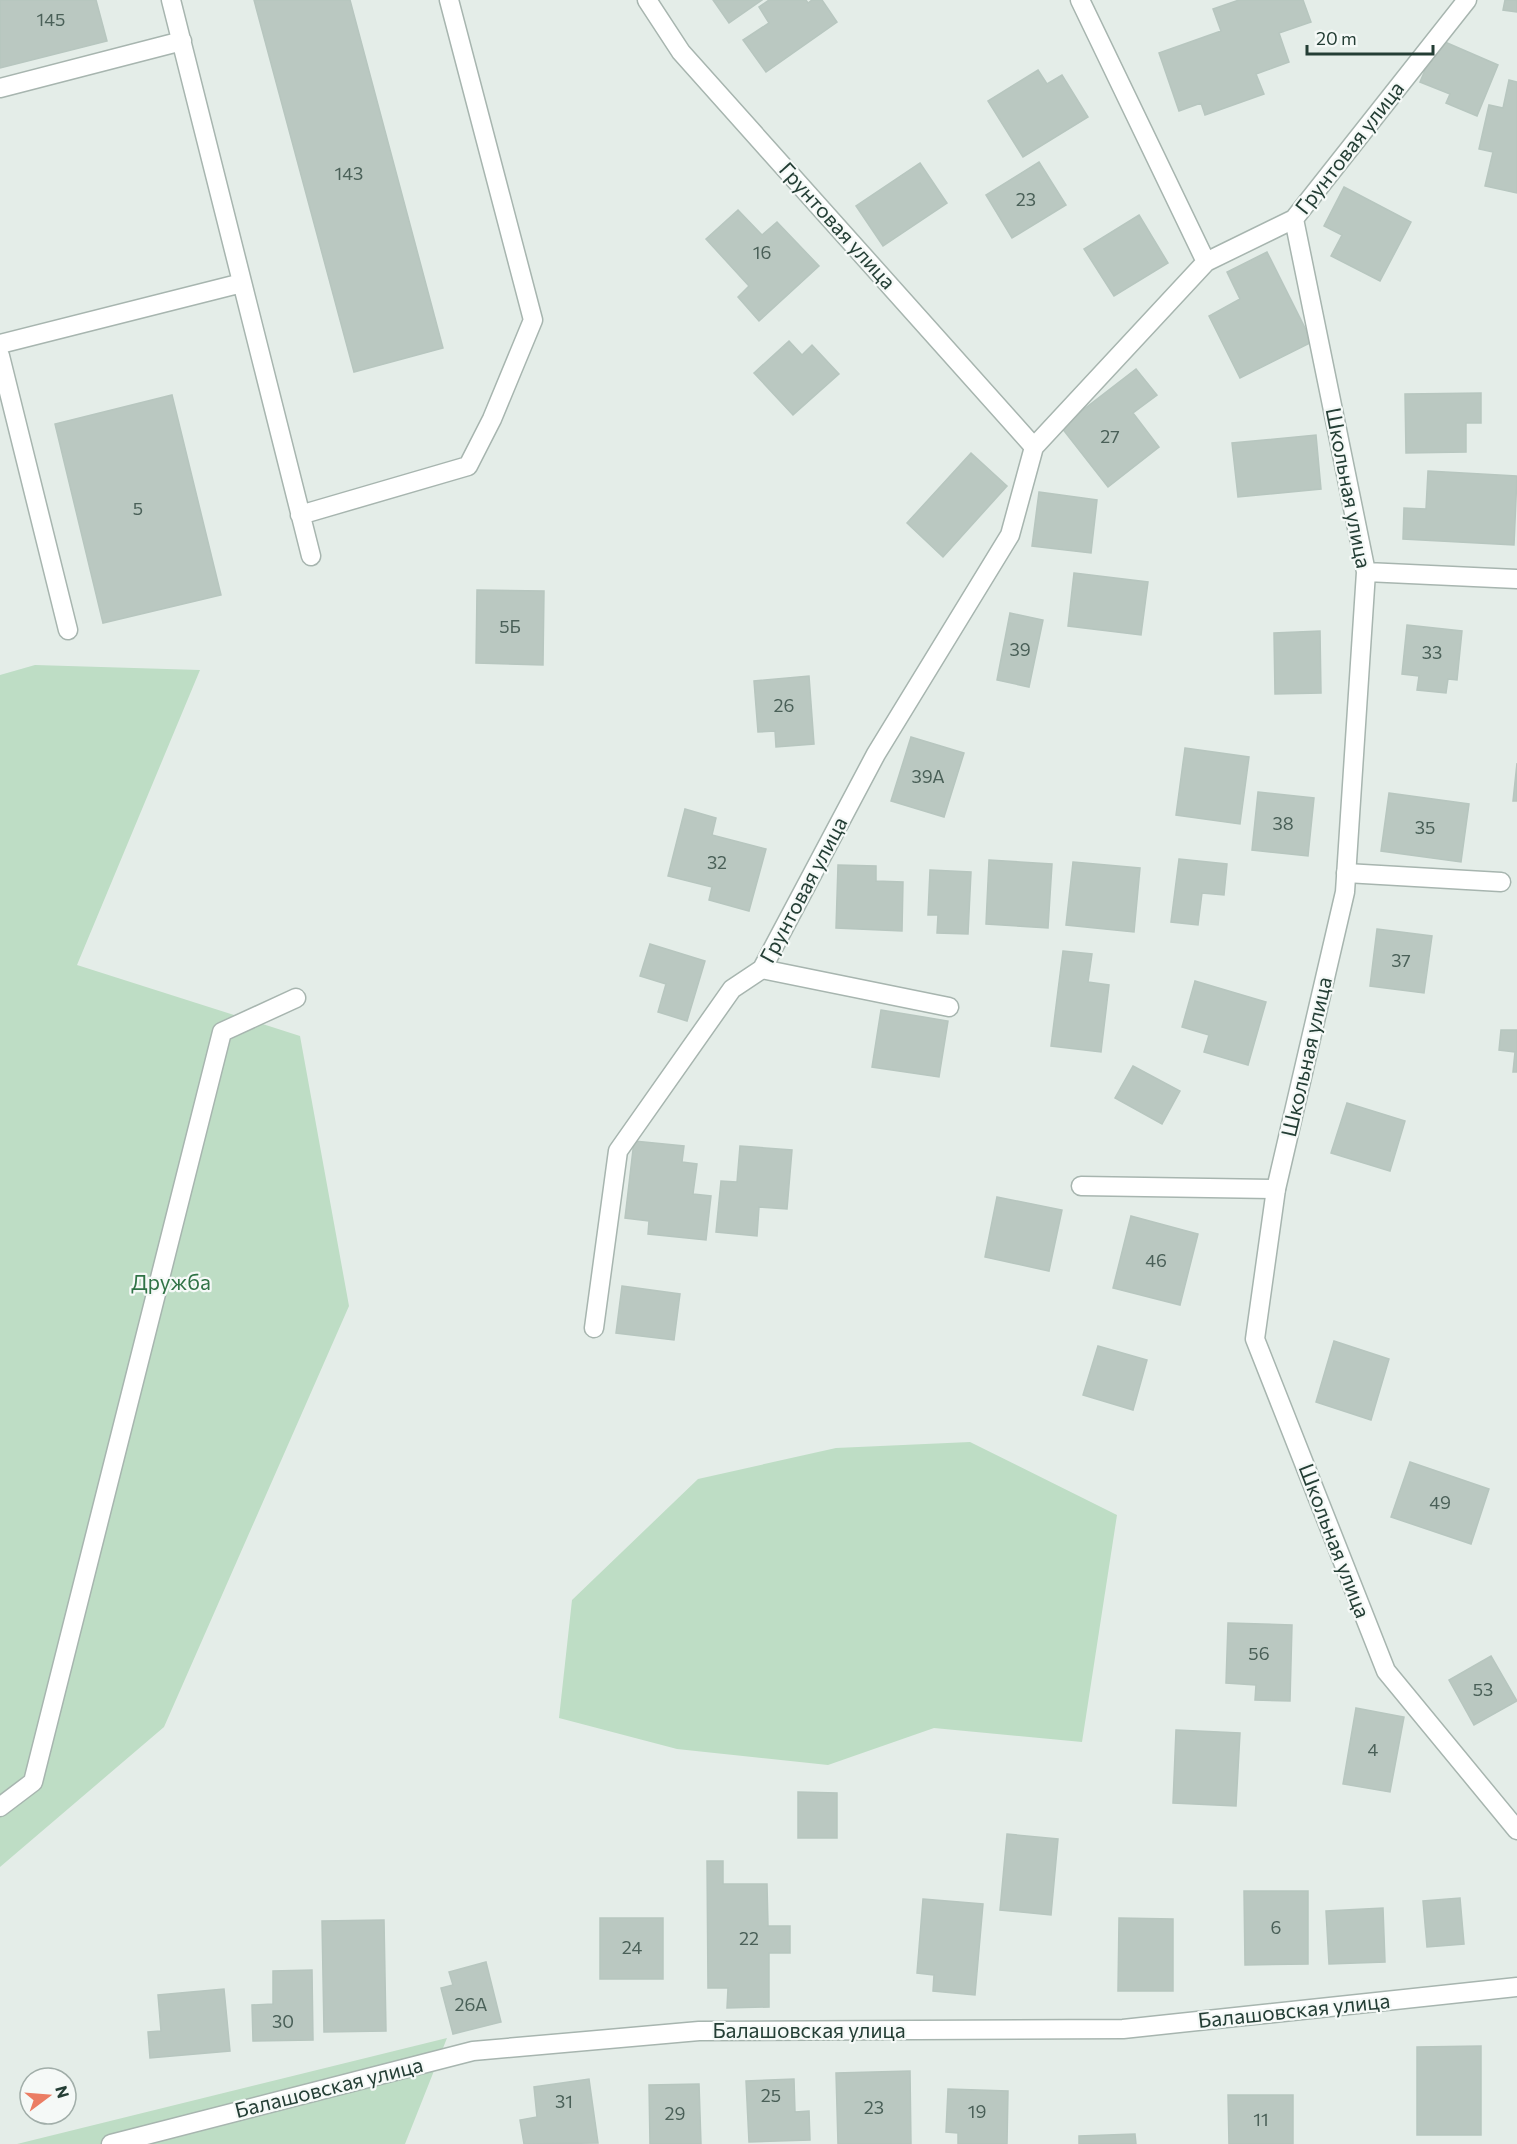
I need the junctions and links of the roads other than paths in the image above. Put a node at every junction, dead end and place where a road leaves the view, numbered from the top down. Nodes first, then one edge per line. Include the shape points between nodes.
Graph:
1 (171, 0) edge
2 (449, 0) edge
3 (647, 0) edge
4 (1080, 0) edge
5 (1467, 0) edge
6 (182, 41) junction
7 (0, 88) edge
8 (1294, 219) junction
9 (1206, 261) junction
10 (242, 283) junction
11 (0, 344) edge
12 (0, 356) edge
13 (1034, 447) junction
14 (300, 515) junction
15 (311, 556) dead end
16 (1366, 572) junction
17 (1517, 579) edge
18 (68, 630) dead end
19 (1346, 873) junction
20 (1501, 882) dead end
21 (762, 969) junction
22 (296, 998) dead end
23 (949, 1007) dead end
24 (1081, 1186) dead end
25 (1276, 1190) junction
26 (594, 1328) dead end
27 (0, 1807) edge
28 (1517, 1830) edge
29 (1517, 1987) edge
30 (111, 2144) edge

1 - 6 street
2 - 14 street via 533,320 468,466
3 - 13 street, Грунтовая улица via 681,52
4 - 9 street
5 - 8 street, Грунтовая улица
6 - 7 street
6 - 10 street
8 - 9 street, Грунтовая улица
8 - 16 street, Школьная улица
9 - 13 street, Грунтовая улица
10 - 11 street
10 - 14 street
12 - 18 street
13 - 21 street, Грунтовая улица via 1010,535 876,754
14 - 15 street
16 - 17 street
16 - 19 street, Школьная улица
19 - 20 street
19 - 25 street, Школьная улица via 1345,892
21 - 23 street
21 - 26 street, Грунтовая улица via 732,989 618,1151
22 - 27 street via 222,1032 33,1782
24 - 25 street
25 - 28 street, Школьная улица via 1255,1339 1386,1671
29 - 30 street, Балашовская улица via 1123,2029 699,2031 473,2051

